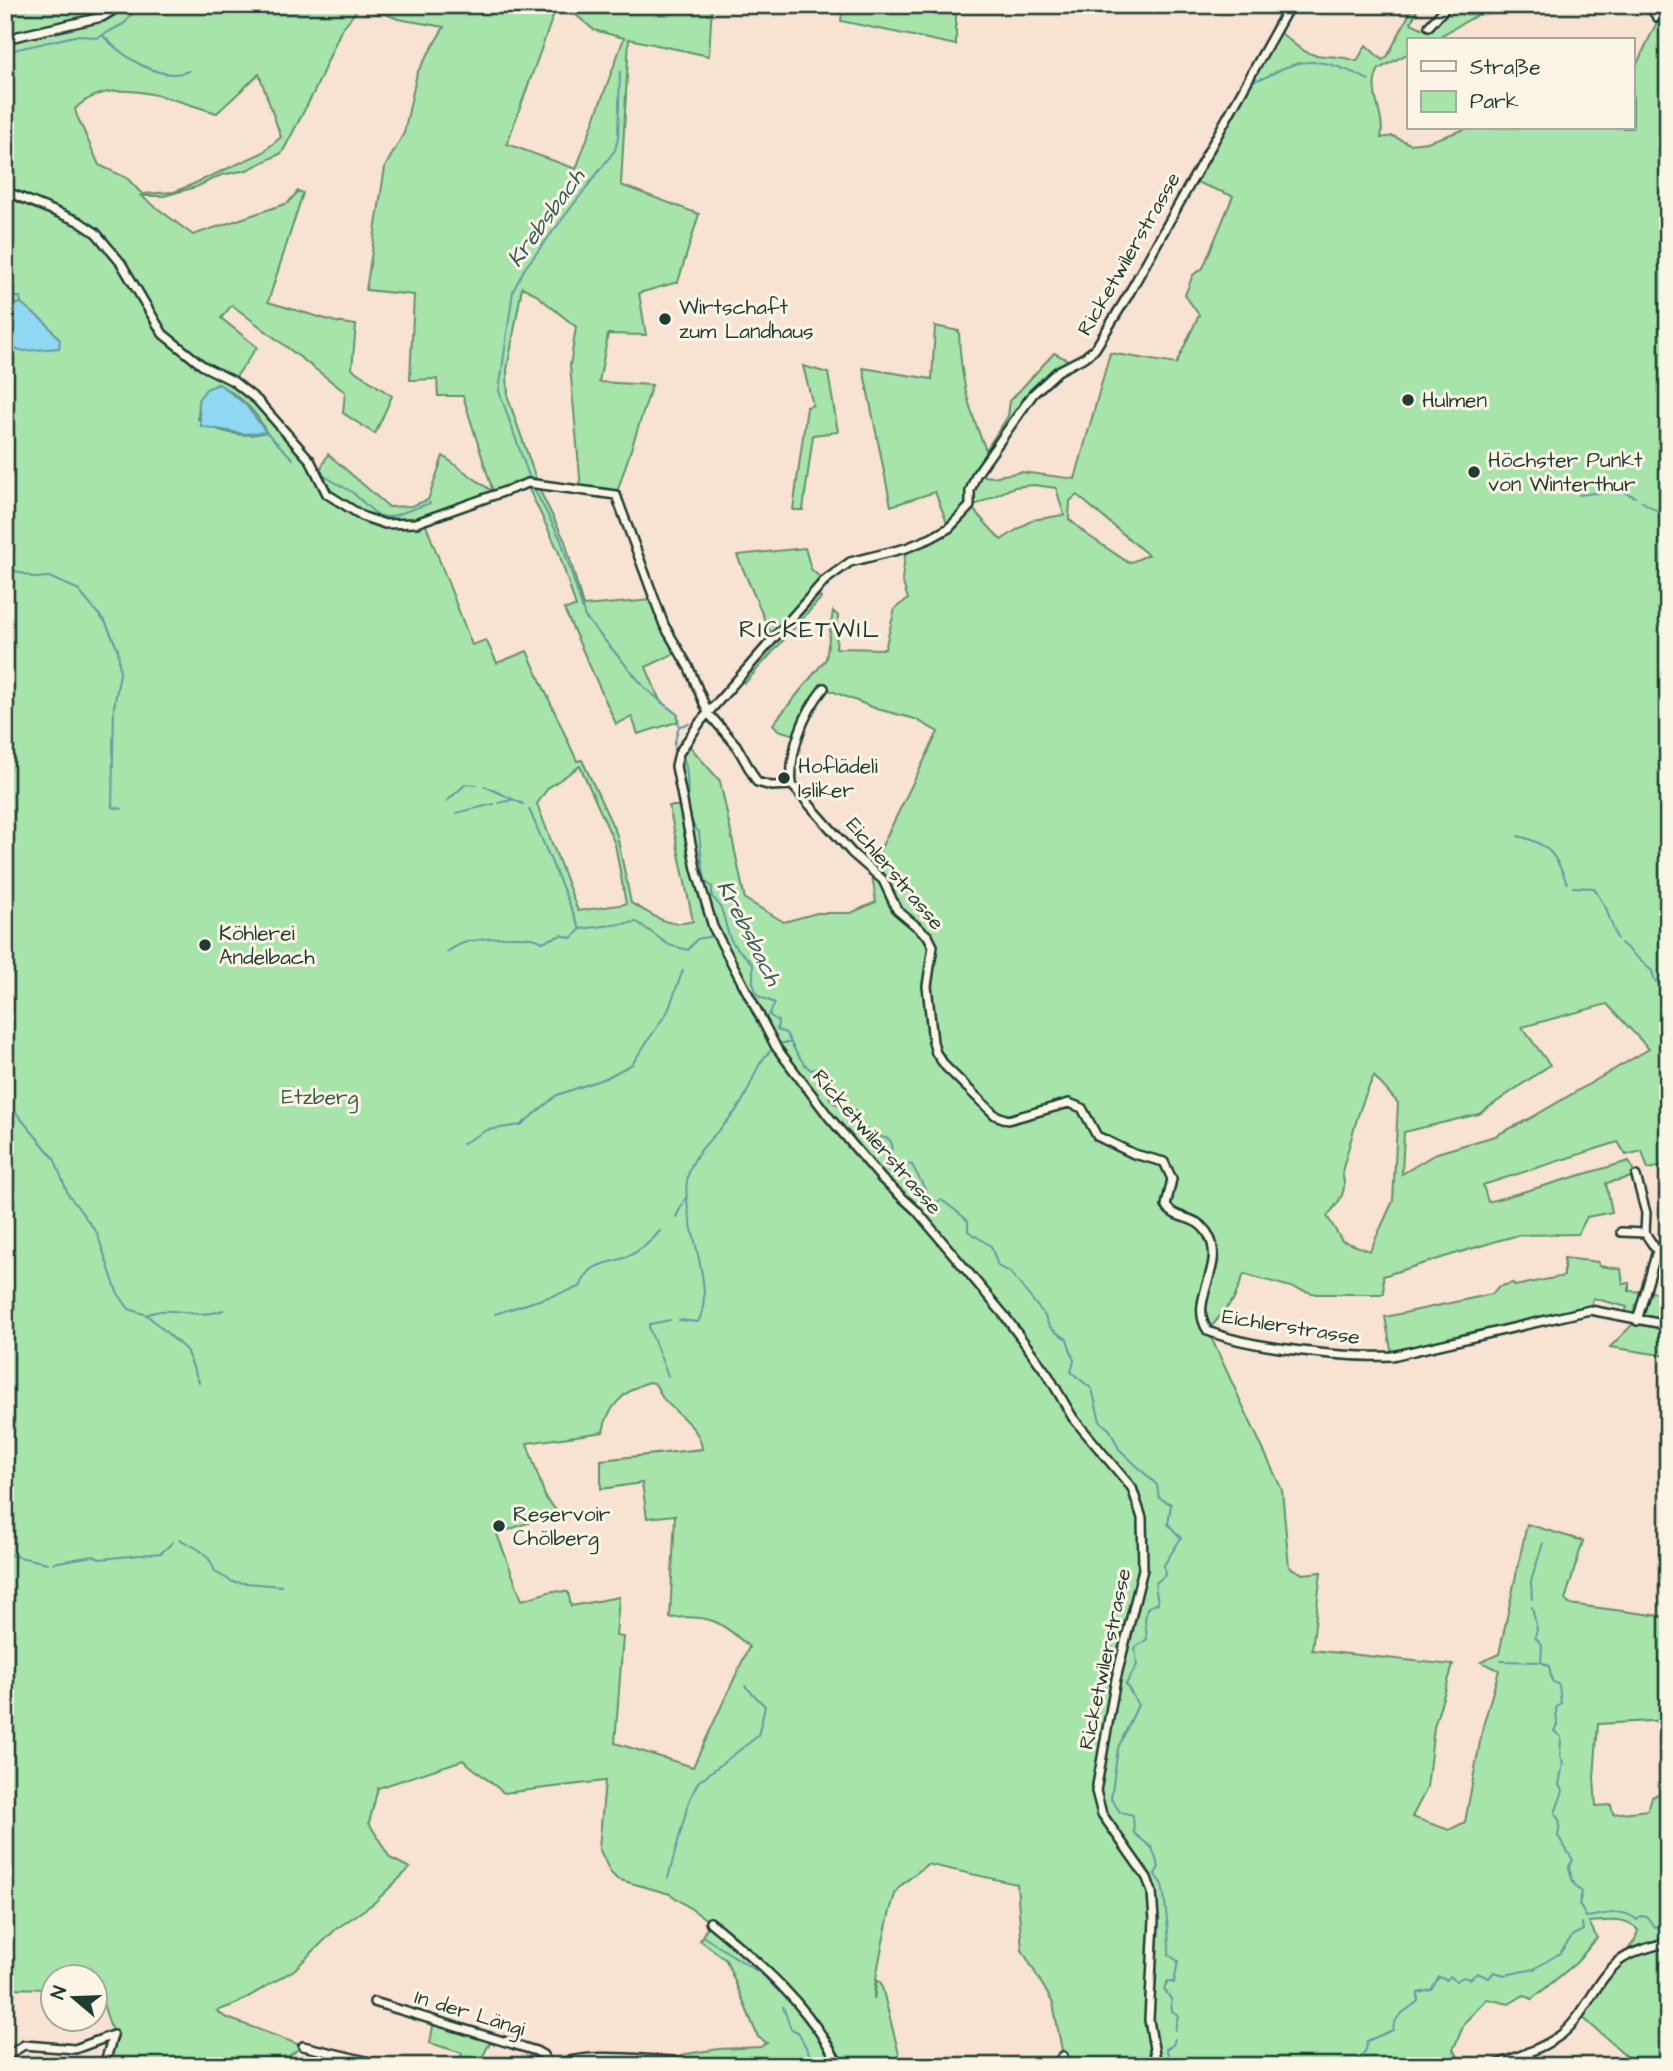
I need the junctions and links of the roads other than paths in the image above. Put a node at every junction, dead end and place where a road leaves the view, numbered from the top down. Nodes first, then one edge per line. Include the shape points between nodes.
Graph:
1 (122, 5) edge
2 (1290, 5) edge
3 (1448, 5) edge
4 (1649, 5) edge
5 (1657, 18) dead end
6 (1429, 26) dead end
7 (5, 39) edge
8 (5, 191) edge
9 (824, 688) dead end
10 (708, 713) junction
11 (792, 785) junction
12 (1636, 1176) dead end
13 (1622, 1232) dead end
14 (1645, 1233) junction
15 (1668, 1250) edge
16 (1657, 1251) junction
17 (1637, 1321) junction
18 (1668, 1325) edge
19 (710, 1922) dead end
20 (1668, 1942) edge
21 (374, 2002) dead end
22 (303, 2046) dead end
23 (1528, 2052) junction
24 (1063, 2056) dead end
25 (5, 2057) edge
26 (673, 2061) dead end
27 (104, 2066) edge
28 (387, 2066) edge
29 (550, 2066) edge
30 (839, 2066) edge
31 (1055, 2066) edge
32 (1157, 2066) edge
33 (1493, 2066) edge
34 (1532, 2066) edge

1 - 7 street via 102,17
2 - 10 street, Ricketwilerstrasse via 1095,349 1033,394 976,475 970,506 949,528 931,538 855,560 836,571
3 - 6 street
4 - 5 street
8 - 10 street via 96,233 121,263 163,334 257,400 310,460 321,485 337,500 377,522 416,523 528,483 615,495 652,600 690,668
9 - 11 street via 798,736 791,763
10 - 11 street via 736,745 757,782
10 - 32 street, Ricketwilerstrasse via 679,753 678,790 710,918 776,1047 882,1179 916,1210 1004,1315 1079,1427 1132,1488 1142,1518 1143,1569 1116,1679 1096,1791 1102,1814 1152,1892 1149,2020
11 - 17 street, Eichlerstrasse via 852,853 883,880 897,910 928,936 933,946 927,986 933,1042 946,1067 996,1115 1019,1119 1069,1103 1082,1108 1097,1136 1164,1162 1172,1179 1166,1206 1170,1212 1203,1225 1211,1239 1214,1254 1200,1311 1208,1331 1370,1357 1392,1356 1574,1311 1601,1311
12 - 14 street via 1646,1213
13 - 14 street
14 - 16 street
15 - 16 street
16 - 17 street
17 - 18 street, Eichlerstrasse
19 - 30 street via 769,1973 819,2030
20 - 23 street via 1639,1950 1616,1964 1561,2034
21 - 29 street, In der Längi via 537,2051
22 - 28 street
23 - 33 street
23 - 34 street
24 - 31 street
25 - 27 street via 24,2045 75,2049 113,2035
26 - 29 street via 598,2056

